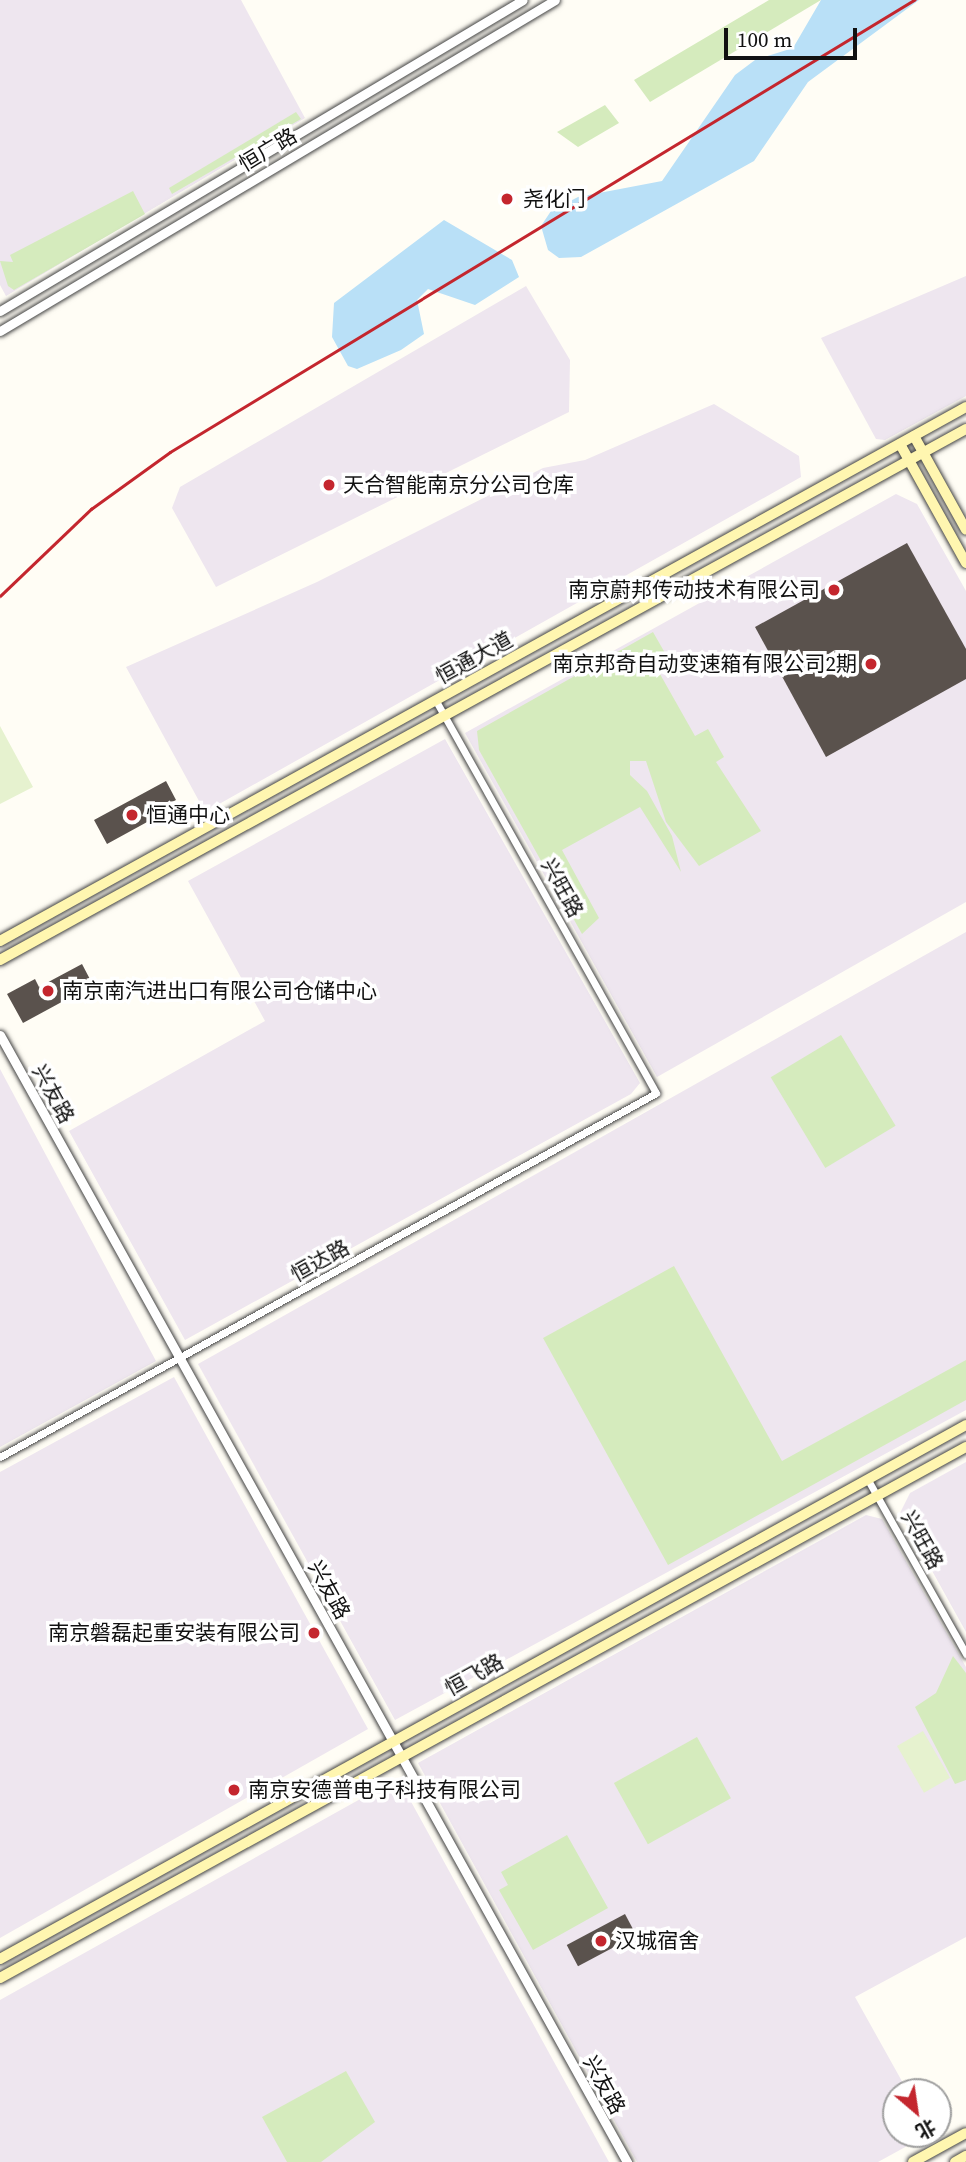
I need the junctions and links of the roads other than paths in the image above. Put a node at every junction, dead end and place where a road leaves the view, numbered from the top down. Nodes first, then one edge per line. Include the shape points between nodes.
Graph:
1 (523, 0) edge
2 (555, 0) edge
3 (0, 311) edge
4 (0, 331) edge
5 (966, 407) edge
6 (966, 429) edge
7 (914, 436) junction
8 (900, 444) junction
9 (923, 453) junction
10 (909, 461) junction
11 (966, 530) edge
12 (966, 563) edge
13 (436, 701) junction
14 (444, 715) junction
15 (0, 941) edge
16 (0, 960) edge
17 (0, 1035) edge
18 (656, 1093) joint
19 (181, 1357) junction
20 (966, 1425) edge
21 (966, 1447) edge
22 (0, 1457) edge
23 (868, 1480) junction
24 (877, 1496) junction
25 (966, 1654) edge
26 (392, 1742) junction
27 (400, 1757) junction
28 (0, 1959) edge
29 (0, 1978) edge
30 (966, 2133) edge
31 (966, 2156) edge
32 (627, 2162) edge
33 (913, 2162) edge
34 (956, 2162) edge

1 - 3 street, 恒广路
2 - 4 street, 恒广路
5 - 7 main road, 恒通大道
6 - 9 main road, 恒通大道
7 - 8 main road, 恒通大道
7 - 9 main road
8 - 10 main road
8 - 13 main road, 恒通大道
9 - 10 main road, 恒通大道
9 - 11 main road
10 - 12 main road
10 - 14 main road, 恒通大道
13 - 14 street, 兴旺路
13 - 15 main road, 恒通大道
14 - 16 main road, 恒通大道
14 - 18 street, 兴旺路
17 - 19 street, 兴友路
18 - 19 street, 恒达路
19 - 22 street, 恒达路
19 - 26 street, 兴友路
20 - 23 main road, 恒飞路
21 - 24 main road, 恒飞路
23 - 24 street, 兴旺路
23 - 26 main road, 恒飞路
24 - 25 street, 兴旺路
24 - 27 main road, 恒飞路
26 - 27 street, 兴友路
26 - 28 main road, 恒飞路
27 - 29 main road, 恒飞路
27 - 32 street, 兴友路
30 - 33 main road
31 - 34 main road

